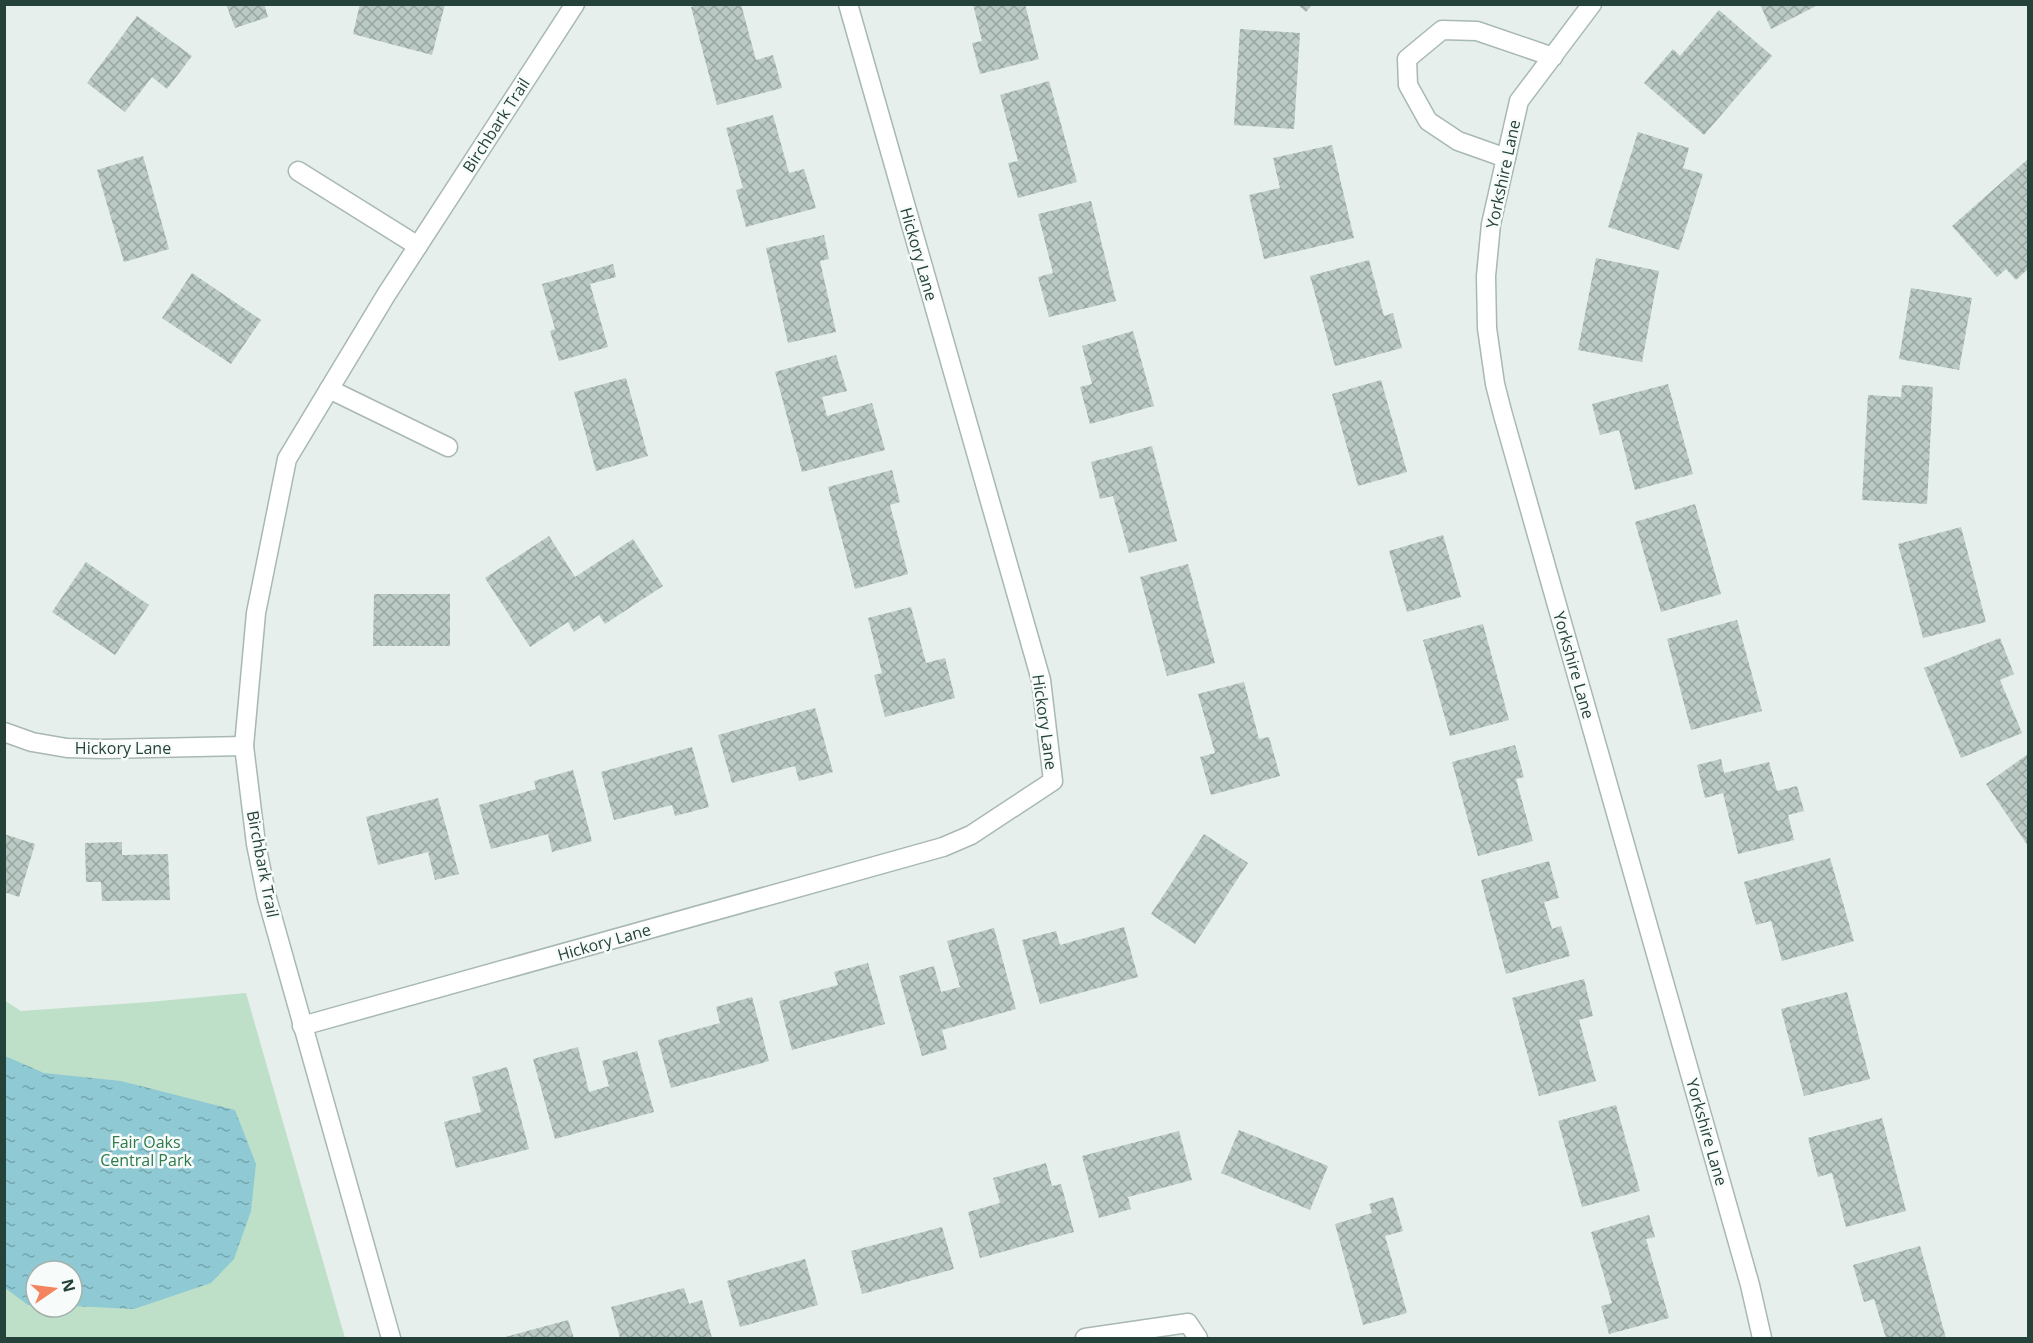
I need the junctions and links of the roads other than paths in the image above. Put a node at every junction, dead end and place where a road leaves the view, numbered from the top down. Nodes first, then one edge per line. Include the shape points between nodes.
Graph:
1 (575, 4) edge
2 (848, 4) edge
3 (1592, 4) edge
4 (1553, 57) junction
5 (1506, 158) junction
6 (298, 171) dead end
7 (417, 246) junction
8 (329, 389) junction
9 (448, 447) dead end
10 (4, 732) edge
11 (244, 746) junction
12 (302, 1026) junction
13 (391, 1338) edge
14 (1085, 1338) edge
15 (1198, 1338) edge
16 (1762, 1338) edge

1 - 7 street, Birchbark Trail
2 - 12 street, Hickory Lane via 1041,680 1053,781 971,836 943,847
3 - 4 street, Yorkshire Lane
4 - 5 street, Yorkshire Lane via 1519,101
4 - 5 street via 1477,31 1442,30 1407,59 1408,85 1428,121 1458,141
5 - 16 street, Yorkshire Lane via 1491,224 1486,276 1487,328 1496,384 1747,1273
6 - 7 street
7 - 8 street, Birchbark Trail
8 - 9 street
8 - 11 street, Birchbark Trail via 287,459 256,613
10 - 11 street, Hickory Lane via 67,748
11 - 12 street, Birchbark Trail via 267,898
12 - 13 street, Birchbark Trail
14 - 15 street via 1188,1323

